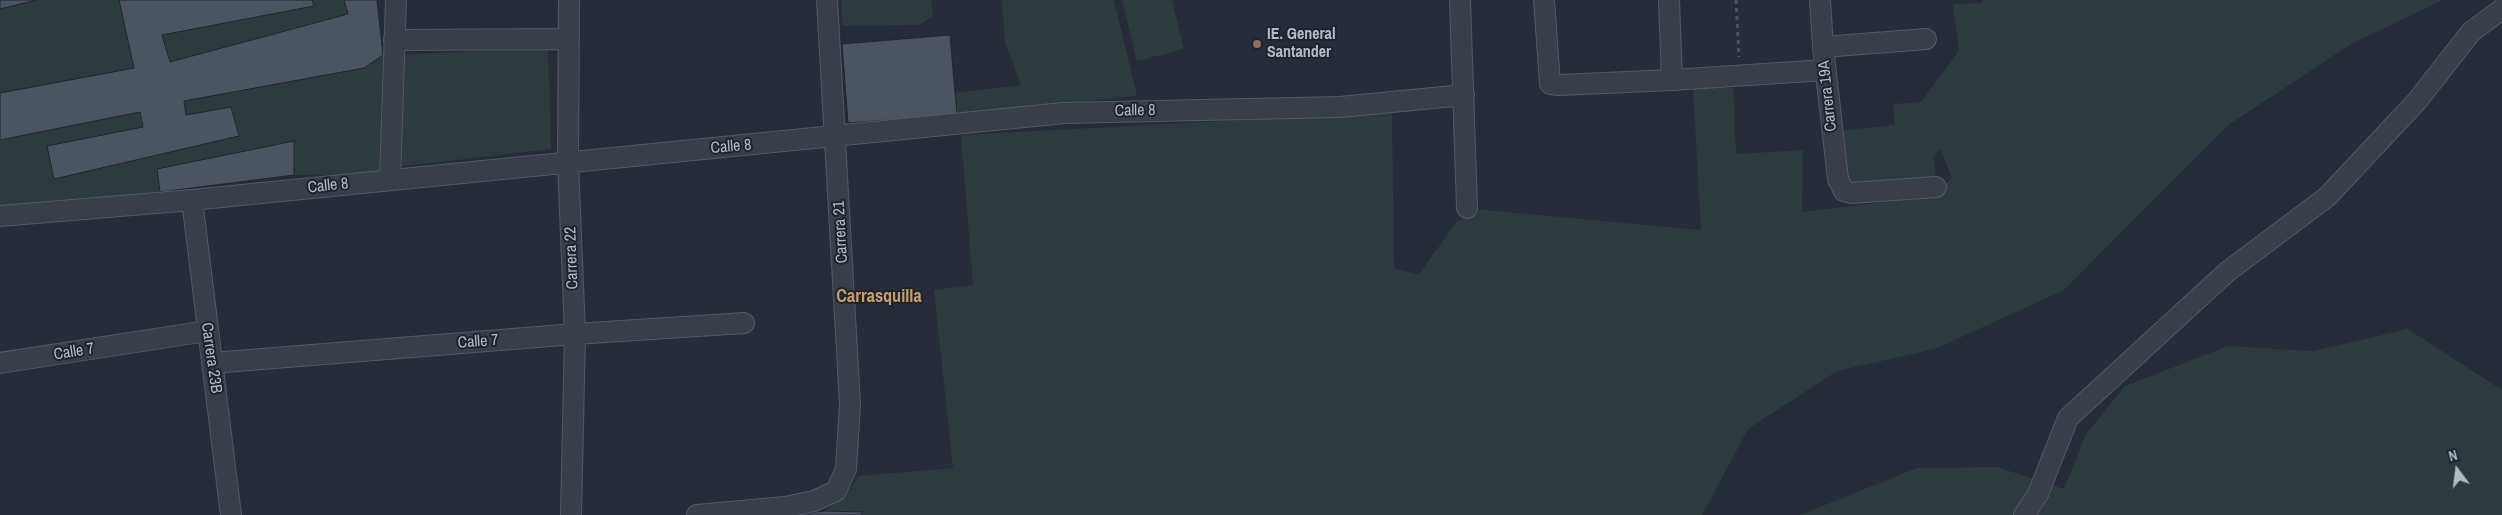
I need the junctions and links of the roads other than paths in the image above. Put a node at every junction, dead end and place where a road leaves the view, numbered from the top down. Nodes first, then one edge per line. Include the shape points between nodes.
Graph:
1 (396, 0) edge
2 (569, 0) edge
3 (827, 0) edge
4 (1460, 0) edge
5 (1544, 0) edge
6 (1669, 0) edge
7 (1820, 0) edge
8 (2502, 9) edge
9 (569, 39) junction
10 (1926, 39) dead end
11 (394, 40) junction
12 (1823, 46) junction
13 (1825, 70) junction
14 (1672, 80) junction
15 (1464, 95) junction
16 (836, 137) junction
17 (568, 162) junction
18 (390, 180) junction
19 (1936, 187) dead end
20 (192, 200) junction
21 (1467, 208) dead end
22 (0, 216) edge
23 (744, 323) dead end
24 (207, 331) junction
25 (575, 334) junction
26 (0, 363) edge
27 (212, 363) junction
28 (785, 511) edge
29 (231, 515) edge
30 (571, 515) edge
31 (697, 515) edge
32 (2024, 515) edge

1 - 11 street
2 - 9 street, Carrera 22
3 - 16 street, Carrera 21
4 - 15 street
5 - 14 street via 1550,84
6 - 14 street
7 - 12 street, Carrera 19A
8 - 32 street via 2471,32 2417,101 2327,197 2227,272 2068,418 2038,494
9 - 11 street
9 - 17 street, Carrera 22
10 - 12 street
11 - 18 street
12 - 13 street, Carrera 19A
13 - 14 street
13 - 19 street, Carrera 19A via 1838,179 1844,191
15 - 16 street, Calle 8 via 1340,107 1064,113
15 - 21 street
16 - 17 street, Calle 8
16 - 28 street, Carrera 21 via 850,404 846,469 836,491
17 - 18 street, Calle 8
17 - 25 street, Carrera 22
18 - 20 street, Calle 8
20 - 22 street, Calle 8
20 - 24 street, Carrera 23B
23 - 25 street, Calle 7
24 - 26 street, Calle 7
24 - 27 street, Carrera 23B
25 - 27 street, Calle 7
25 - 30 street, Carrera 22
27 - 29 street, Carrera 23B
28 - 31 street

